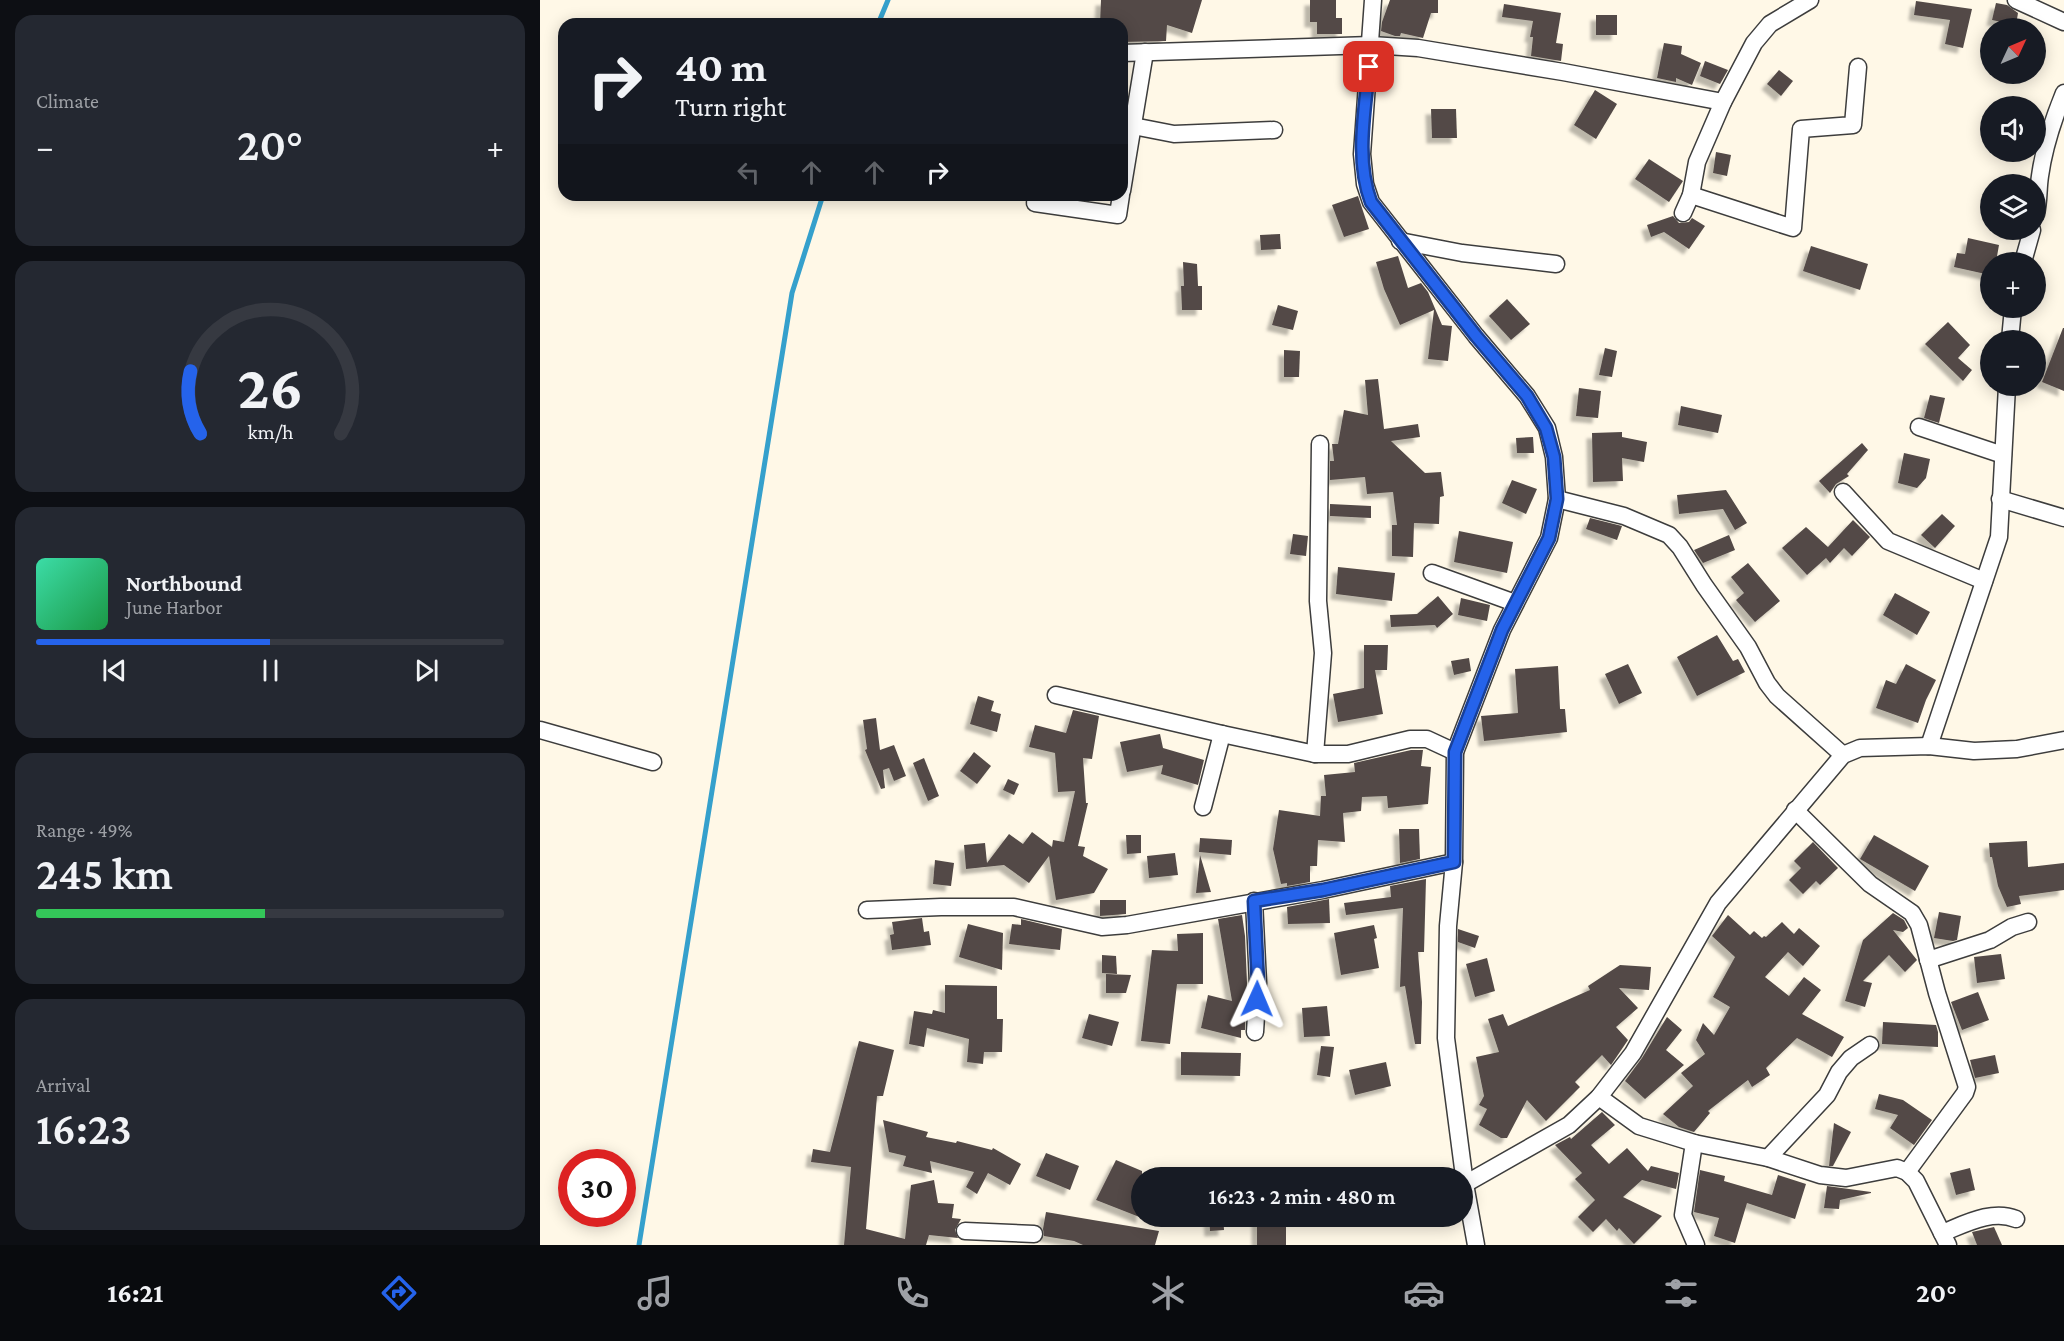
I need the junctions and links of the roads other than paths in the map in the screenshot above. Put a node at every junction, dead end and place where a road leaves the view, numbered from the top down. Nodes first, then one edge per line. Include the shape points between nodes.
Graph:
1 (1373, 0) edge
2 (1810, 0) edge
3 (2016, 0) edge
4 (2064, 22) edge
5 (1371, 45) junction
6 (1128, 52) edge
7 (1145, 52) junction
8 (1858, 67) dead end
9 (2064, 93) edge
10 (1724, 102) junction
11 (1132, 126) junction
12 (1274, 130) dead end
13 (1128, 153) edge
14 (2040, 174) edge
15 (1691, 195) junction
16 (1121, 201) edge
17 (1035, 203) dead end
18 (1683, 213) dead end
19 (1401, 241) junction
20 (1556, 264) dead end
21 (2006, 396) edge
22 (1919, 428) dead end
23 (1320, 444) dead end
24 (2003, 455) junction
25 (1843, 492) dead end
26 (1557, 499) junction
27 (2000, 499) junction
28 (2064, 518) edge
29 (1432, 573) dead end
30 (1984, 581) junction
31 (1515, 603) junction
32 (1056, 694) dead end
33 (540, 730) edge
34 (1222, 734) junction
35 (2064, 740) edge
36 (1929, 746) junction
37 (1455, 752) junction
38 (1315, 753) junction
39 (1843, 755) junction
40 (653, 762) dead end
41 (1203, 807) dead end
42 (1795, 810) junction
43 (1454, 862) junction
44 (1254, 901) junction
45 (867, 910) dead end
46 (2028, 921) dead end
47 (1928, 960) junction
48 (1255, 1032) dead end
49 (1870, 1045) dead end
50 (1599, 1097) junction
51 (1694, 1143) junction
52 (1768, 1158) junction
53 (1463, 1167) edge
54 (1907, 1172) junction
55 (1473, 1179) edge
56 (2016, 1219) dead end
57 (1473, 1227) edge
58 (1034, 1234) dead end
59 (976, 1236) edge
60 (1945, 1239) edge
61 (1476, 1245) edge
62 (1696, 1245) edge

1 - 5 street
2 - 10 street via 1770,24 1754,43
3 - 4 street
5 - 7 street
5 - 10 street via 1496,60
5 - 19 street via 1362,154 1365,184 1371,202
6 - 7 street
7 - 11 street
8 - 15 street via 1853,125 1801,129 1793,228
9 - 14 street via 2051,125
10 - 15 street via 1697,162
11 - 12 street via 1174,134
11 - 13 street
15 - 18 street
16 - 17 street via 1118,215
19 - 20 street
19 - 26 street via 1527,396 1542,420 1554,457
21 - 24 street
22 - 24 street
23 - 38 street via 1318,601 1323,653
24 - 27 street
25 - 30 street via 1888,541
26 - 31 street via 1549,538
26 - 39 street via 1624,516 1669,535 1748,647 1777,696
27 - 28 street
27 - 30 street via 1999,537
29 - 31 street
30 - 36 street
31 - 37 street
32 - 34 street
33 - 40 street
34 - 38 street
34 - 41 street
35 - 36 street via 2017,749 1974,751
36 - 39 street via 1860,748
37 - 38 street via 1426,739 1410,739 1348,754
37 - 43 street
39 - 42 street
42 - 47 street via 1870,884 1912,913
42 - 50 street via 1718,903 1633,1053
43 - 44 street
43 - 53 street via 1448,926 1446,1038
44 - 45 street via 1102,927 1014,907
44 - 48 street via 1258,983
46 - 47 street via 1990,940
47 - 54 street via 1967,1087
49 - 52 street via 1851,1058 1827,1095
50 - 51 street via 1639,1126
50 - 55 street via 1569,1125
51 - 52 street
51 - 62 street via 1683,1215
52 - 54 street via 1834,1178 1896,1168
54 - 60 street via 1916,1181
56 - 60 street via 2008,1215 1987,1216
57 - 61 street
58 - 59 street

